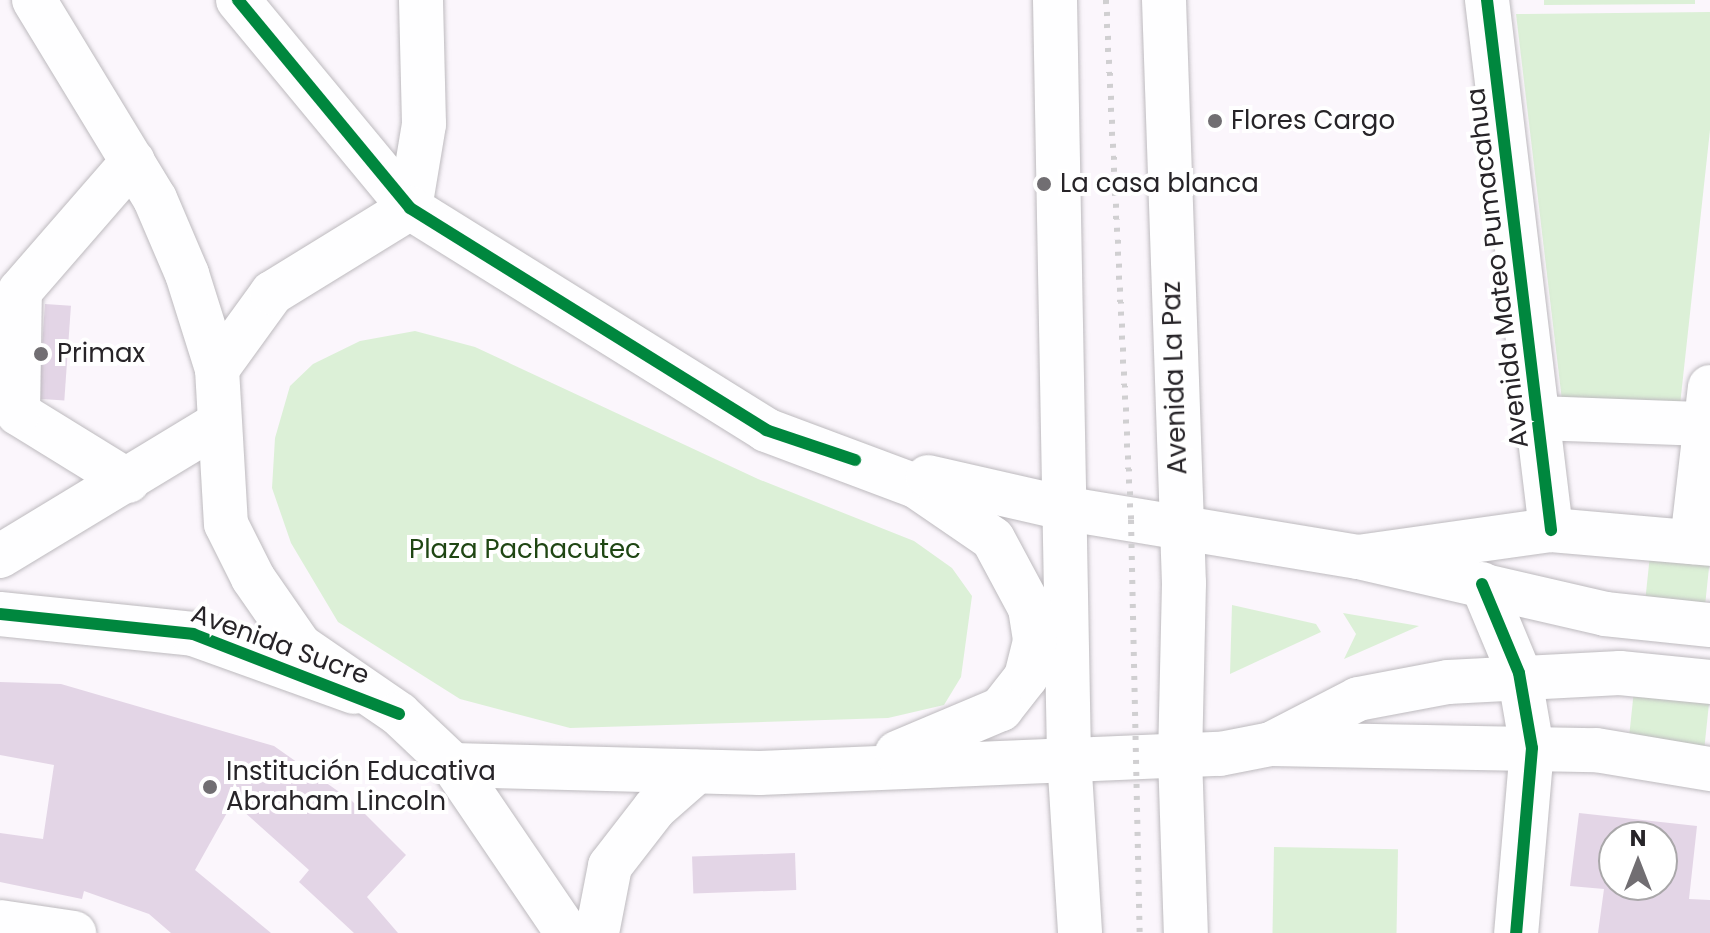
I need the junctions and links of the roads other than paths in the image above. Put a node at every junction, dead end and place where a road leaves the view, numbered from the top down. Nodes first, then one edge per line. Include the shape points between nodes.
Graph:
1 (34, 0) edge
2 (238, 0) edge
3 (421, 0) edge
4 (1055, 0) edge
5 (1164, 0) edge
6 (1487, 0) edge
7 (133, 161) junction
8 (410, 208) junction
9 (217, 369) junction
10 (1708, 405) edge
11 (1539, 418) junction
12 (218, 424) junction
13 (855, 460) junction
14 (128, 481) junction
15 (1068, 509) junction
16 (1180, 527) junction
17 (1551, 530) junction
18 (1701, 543) edge
19 (0, 556) edge
20 (1358, 557) junction
21 (1482, 584) junction
22 (0, 614) edge
23 (1710, 625) edge
24 (1519, 673) junction
25 (1710, 682) edge
26 (399, 714) junction
27 (1271, 744) junction
28 (1532, 748) junction
29 (1180, 756) junction
30 (1069, 757) junction
31 (453, 765) junction
32 (1710, 769) edge
33 (696, 772) junction
34 (760, 773) junction
35 (0, 922) edge
36 (74, 933) edge
37 (567, 933) edge
38 (597, 933) edge
39 (1080, 933) edge
40 (1186, 933) edge
41 (1516, 933) edge

1 - 7 main road
2 - 8 main road
3 - 8 main road via 424,124
4 - 15 main road
5 - 16 main road, Avenida La Paz
6 - 11 main road, Avenida Mateo Pumacahua
7 - 9 main road via 187,274
7 - 14 main road via 20,291 18,413
8 - 9 main road via 272,293
8 - 13 main road via 766,430
9 - 12 main road
10 - 11 main road
10 - 18 main road
11 - 17 main road, Avenida Mateo Pumacahua
12 - 14 main road
12 - 26 main road via 226,524 279,621 311,655
13 - 15 main road
13 - 34 main road via 935,496 993,539 1030,608 1032,662 1001,709 946,736 897,753
14 - 19 main road
15 - 16 main road
15 - 30 main road
16 - 20 main road
16 - 29 main road, Avenida La Paz
17 - 18 main road
17 - 20 main road
20 - 21 main road
21 - 23 main road via 1605,614
21 - 24 main road
22 - 26 main road, Avenida Sucre via 193,634
24 - 25 main road
24 - 27 main road via 1358,699
24 - 28 main road
26 - 31 main road
27 - 28 main road
27 - 29 main road
28 - 32 main road
28 - 41 main road
29 - 30 main road
29 - 40 main road, Avenida La Paz
30 - 34 main road
30 - 39 main road
31 - 33 main road
31 - 37 main road
33 - 34 main road
33 - 38 main road via 655,808 610,866
35 - 36 main road

